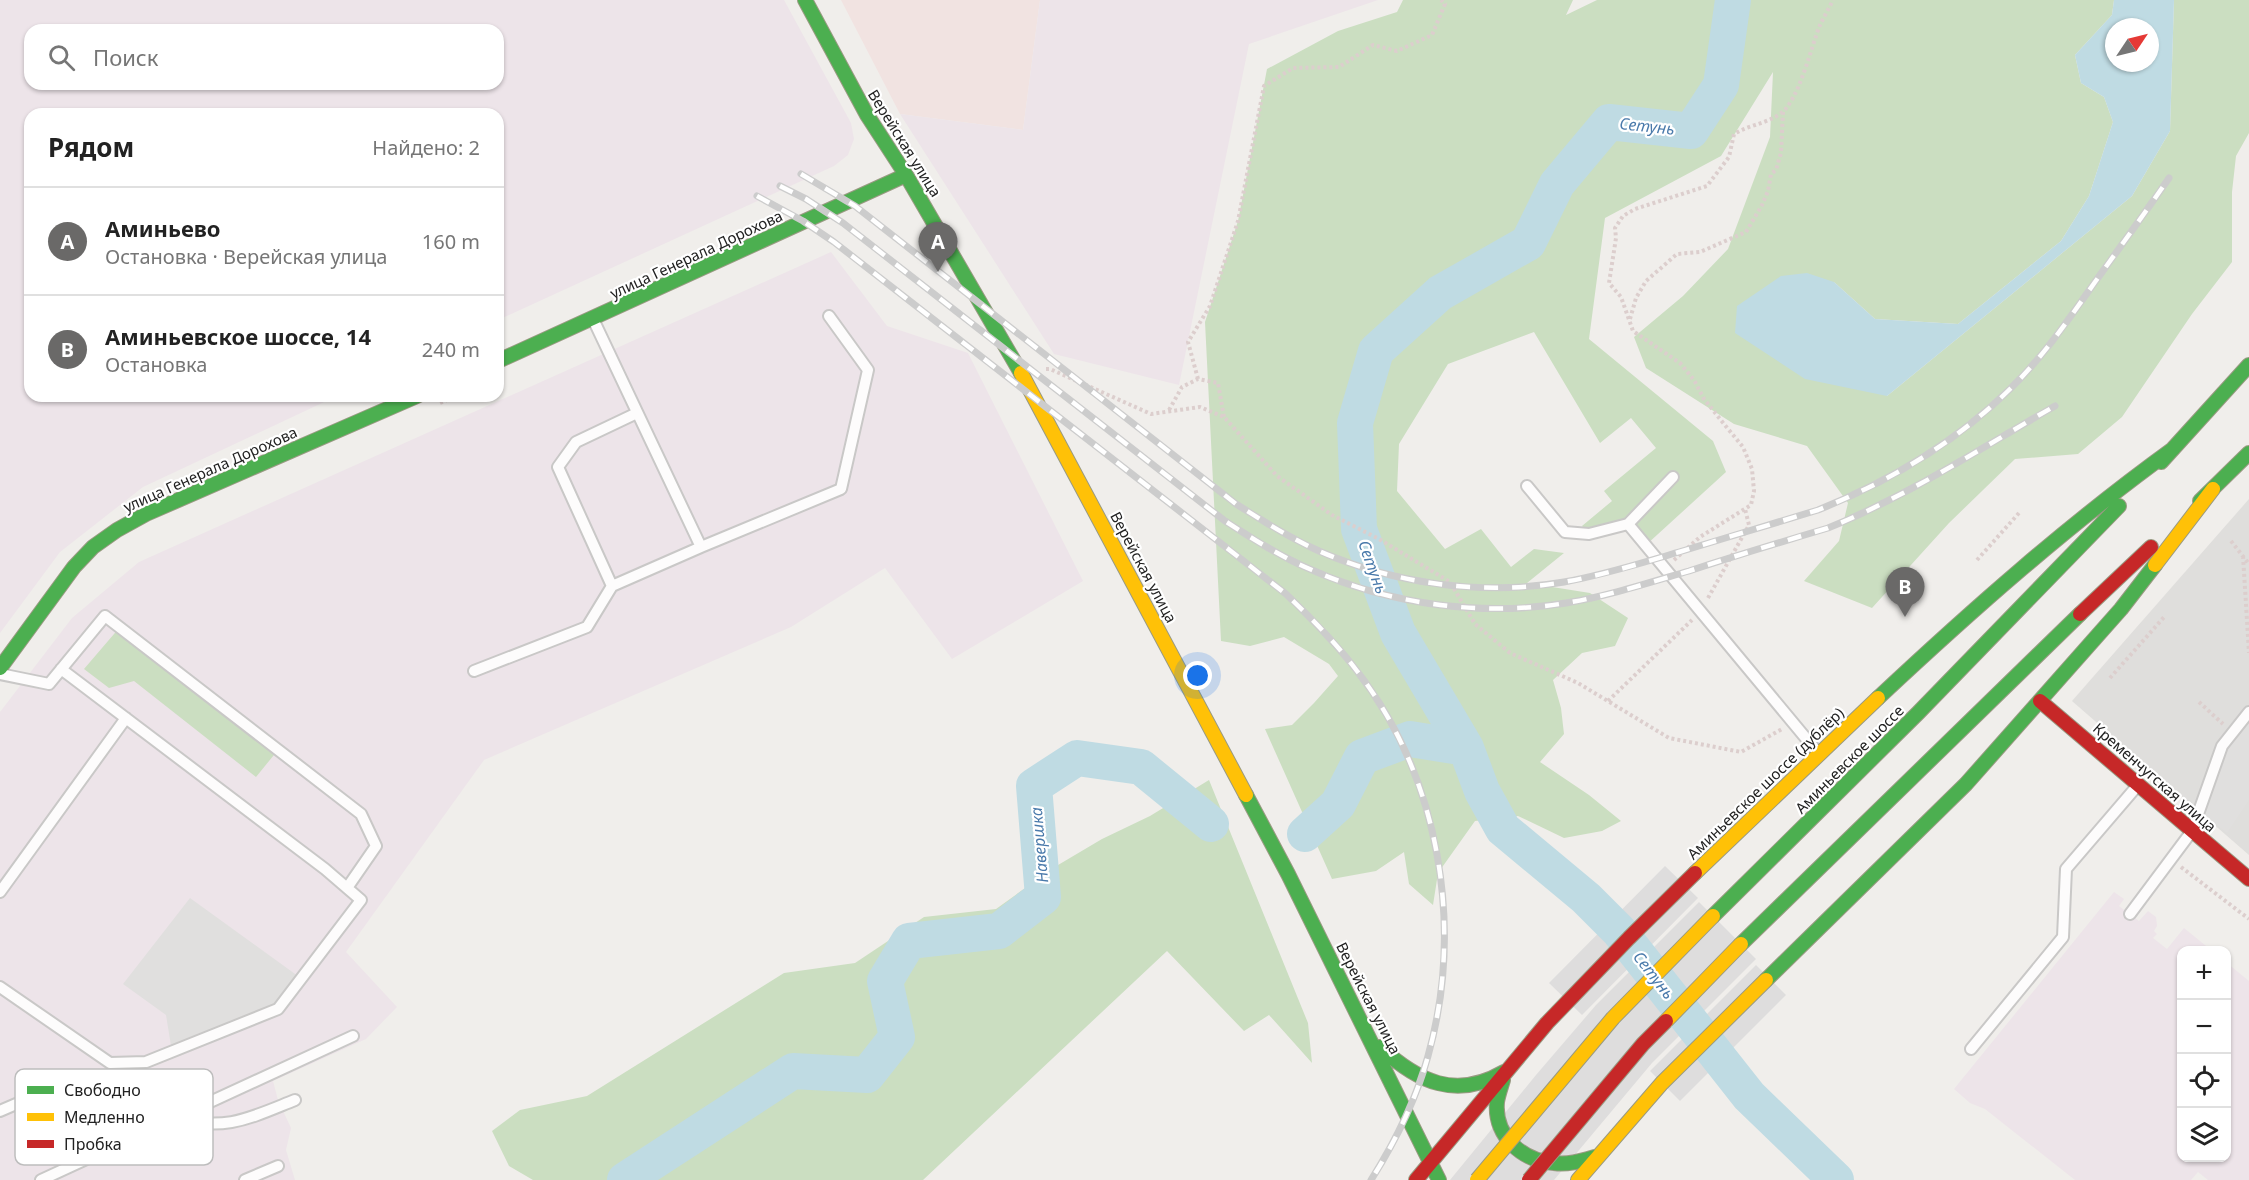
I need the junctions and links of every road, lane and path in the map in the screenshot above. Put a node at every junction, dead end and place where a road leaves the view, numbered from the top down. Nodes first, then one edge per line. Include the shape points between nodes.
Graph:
1 (805, 0) edge
2 (1441, 0) edge
3 (1833, 0) edge
4 (1783, 112) junction
5 (906, 175) junction
6 (829, 316) dead end
7 (593, 319) junction
8 (1630, 320) junction
9 (504, 357) edge
10 (2249, 365) edge
11 (1021, 373) junction
12 (1198, 379) junction
13 (403, 402) edge
14 (441, 402) edge
15 (434, 405) dead end
16 (1168, 411) junction
17 (637, 413) junction
18 (1224, 417) junction
19 (2173, 449) junction
20 (2249, 453) edge
21 (1673, 477) dead end
22 (1527, 486) dead end
23 (2213, 489) junction
24 (1745, 509) junction
25 (2019, 513) dead end
26 (1628, 524) junction
27 (2232, 541) dead end
28 (701, 547) junction
29 (2243, 556) junction
30 (1977, 560) dead end
31 (2249, 564) edge
32 (1665, 568) junction
33 (612, 586) junction
34 (1701, 612) junction
35 (2165, 616) dead end
36 (2249, 653) edge
37 (0, 668) edge
38 (61, 669) junction
39 (474, 671) dead end
40 (0, 674) edge
41 (2110, 678) dead end
42 (1608, 701) junction
43 (2040, 701) junction
44 (2199, 702) dead end
45 (2249, 712) edge
46 (126, 718) junction
47 (1793, 724) junction
48 (2233, 732) junction
49 (1819, 754) junction
50 (2139, 785) junction
51 (2192, 831) junction
52 (2171, 859) junction
53 (2249, 879) edge
54 (347, 888) junction
55 (0, 892) edge
56 (2130, 914) dead end
57 (2249, 919) edge
58 (0, 987) edge
59 (352, 1036) dead end
60 (1370, 1037) junction
61 (1971, 1049) dead end
62 (1508, 1069) junction
63 (213, 1100) edge
64 (295, 1100) dead end
65 (15, 1104) edge
66 (0, 1111) edge
67 (213, 1123) edge
68 (1603, 1150) junction
69 (1431, 1162) junction
70 (73, 1165) edge
71 (278, 1166) dead end
72 (41, 1180) edge
73 (245, 1180) edge
74 (1416, 1180) edge
75 (1439, 1180) edge
76 (1477, 1180) edge
77 (1529, 1180) edge
78 (1578, 1180) edge

1 - 5 street, Верейская улица via 867,115
2 - 12 path via 1445,4 1432,35 1397,51 1373,45 1339,67 1293,68 1264,86 1238,221 1210,306 1188,342
3 - 4 path via 1802,80
4 - 8 path via 1776,170 1746,232 1700,252 1677,254 1646,281
4 - 8 path via 1734,134 1729,157 1707,186 1623,216 1615,228 1609,283 1621,297
5 - 7 street, улица Генерала Дорохова
5 - 11 street, Верейская улица
6 - 28 lane via 868,370 841,489
7 - 9 street, улица Генерала Дорохова
7 - 17 lane
8 - 24 path via 1633,331 1680,363 1743,447 1752,469 1754,491 1751,505
10 - 19 street, Аминьевское шоссе
11 - 16 path via 1050,369 1151,414
11 - 60 street, Верейская улица via 1232,766
12 - 16 path via 1182,387
12 - 18 path via 1218,384
13 - 37 street, улица Генерала Дорохова via 117,530 74,567
14 - 15 path
16 - 18 path via 1200,407
17 - 28 lane
17 - 33 lane via 576,442 558,466
18 - 42 path via 1277,476 1332,515 1450,582 1475,624 1510,653
19 - 49 street, Аминьевское шоссе (дублёр) via 2118,487 2022,566
19 - 76 street, Аминьевское шоссе, bridge via 1985,648 1613,1018
20 - 23 street
21 - 26 lane
22 - 26 lane via 1566,532 1588,534
23 - 43 street via 2121,609
23 - 77 street, bridge via 1741,944 1643,1044
24 - 32 path via 1700,537
24 - 34 path via 1749,525
25 - 30 path
26 - 32 lane
27 - 29 path
28 - 33 lane
29 - 31 path
29 - 36 path
32 - 34 lane
33 - 39 lane via 587,627
34 - 42 path
34 - 47 lane
35 - 41 path
38 - 40 lane via 49,684
38 - 46 lane
38 - 54 lane via 105,616 361,814 376,846
42 - 47 path via 1669,738 1741,752
43 - 50 street, Кременчугская улица
43 - 68 street via 1965,784 1662,1083
44 - 48 path
45 - 48 lane
46 - 54 lane
46 - 55 lane
47 - 49 lane
48 - 51 lane via 2222,746
49 - 62 street, Аминьевское шоссе (дублёр) via 1567,1001
50 - 51 street, Кременчугская улица
50 - 61 lane via 2066,869 2062,937
51 - 52 lane
51 - 53 street, Кременчугская улица
52 - 56 lane
52 - 57 path
54 - 58 lane via 361,900 278,1010 146,1062 110,1063
59 - 63 lane
60 - 62 street via 1394,1061 1442,1086 1478,1085
60 - 69 street, Верейская улица
62 - 68 street via 1498,1091 1496,1115 1502,1138 1516,1156 1537,1168 1561,1171 1584,1165
62 - 69 street, Аминьевское шоссе (дублёр)
64 - 67 lane via 239,1122
65 - 66 lane
68 - 78 street
69 - 74 street, Аминьевское шоссе (дублёр)
69 - 75 street, Верейская улица
70 - 72 lane
71 - 73 lane

